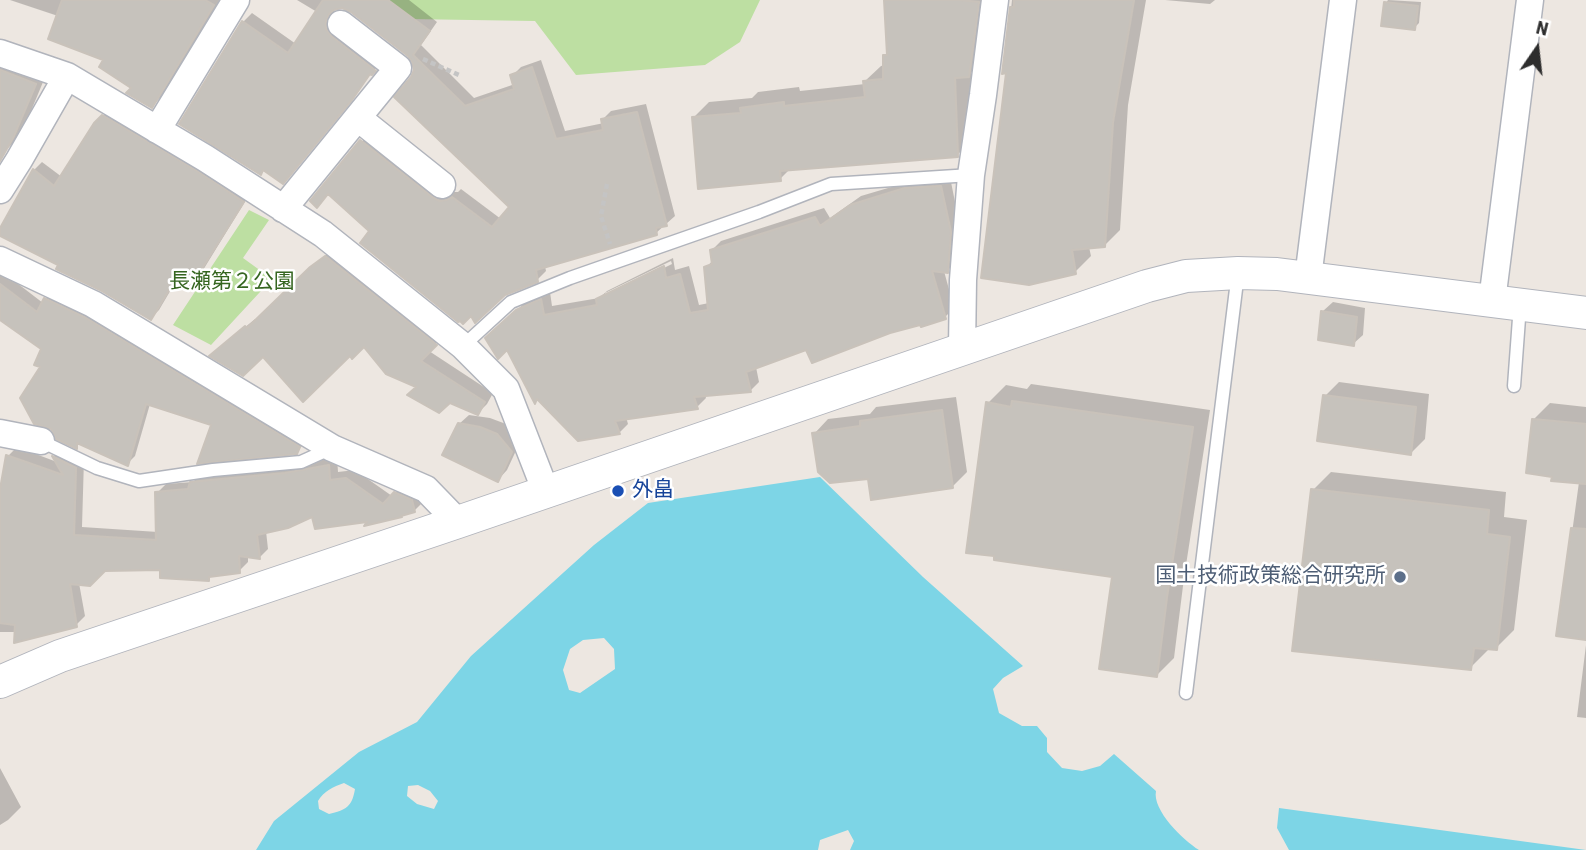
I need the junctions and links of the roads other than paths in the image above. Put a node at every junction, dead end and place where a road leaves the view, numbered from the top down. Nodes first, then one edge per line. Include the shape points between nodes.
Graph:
1 (236, 0) edge
2 (995, 0) edge
3 (1343, 0) edge
4 (1530, 0) edge
5 (341, 24) dead end
6 (0, 53) edge
7 (67, 76) junction
8 (358, 118) junction
9 (157, 130) junction
10 (971, 175) junction
11 (443, 185) dead end
12 (0, 190) edge
13 (284, 209) junction
14 (0, 260) edge
15 (1238, 273) junction
16 (1308, 278) junction
17 (1506, 303) junction
18 (1586, 313) edge
19 (463, 346) junction
20 (962, 349) junction
21 (1514, 386) dead end
22 (0, 433) edge
23 (41, 441) joint
24 (332, 447) junction
25 (546, 492) junction
26 (458, 522) junction
27 (0, 682) edge
28 (1186, 693) dead end

1 - 9 street
2 - 10 street
3 - 16 street
4 - 17 street
5 - 8 street via 398,68
6 - 7 street
7 - 9 street
7 - 12 street
8 - 11 street
8 - 13 street
9 - 13 street
10 - 19 lane via 831,184 511,302
10 - 20 street
13 - 19 street via 323,234
14 - 24 street via 93,304
15 - 16 street
15 - 20 street via 1186,276 1147,286
15 - 28 lane
16 - 17 street
17 - 18 street
17 - 21 lane
19 - 25 street via 506,389
20 - 25 street
22 - 23 street
23 - 24 lane via 97,468 139,481 301,462
24 - 26 street via 426,489
25 - 26 street
26 - 27 street via 60,656

